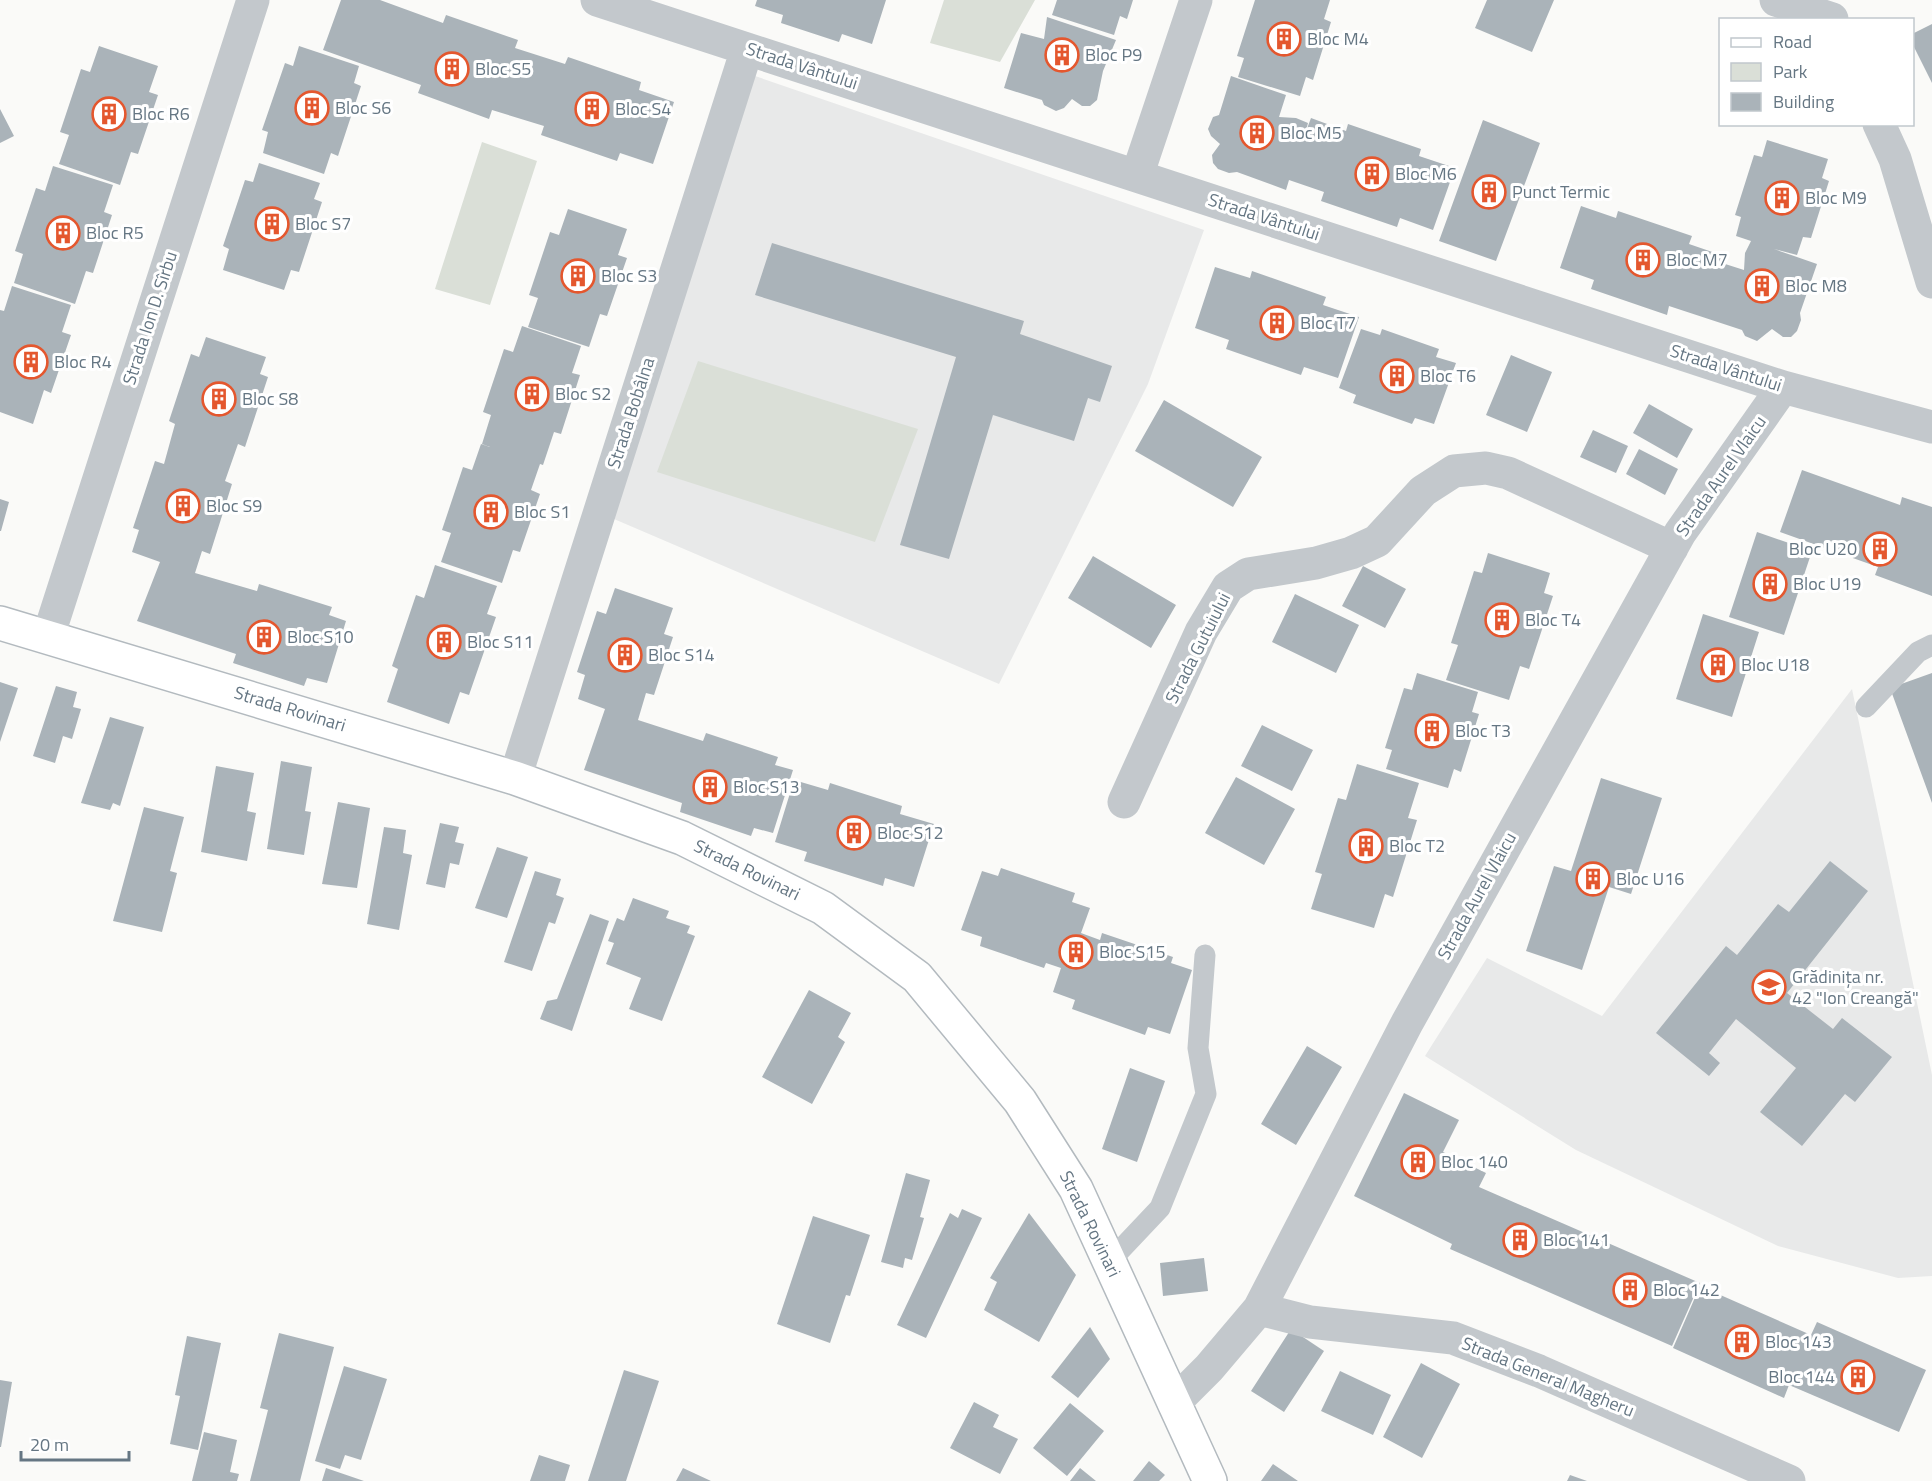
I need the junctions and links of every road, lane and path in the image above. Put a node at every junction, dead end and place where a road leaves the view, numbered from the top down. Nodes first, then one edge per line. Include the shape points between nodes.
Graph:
1 (253, 0) edge
2 (597, 0) edge
3 (1196, 0) edge
4 (1776, 0) edge
5 (1823, 0) edge
6 (1826, 18) edge
7 (1831, 18) edge
8 (747, 48) junction
9 (1880, 126) edge
10 (1137, 176) junction
11 (1932, 282) edge
12 (1783, 387) junction
13 (1932, 428) edge
14 (1672, 548) junction
15 (0, 623) edge
16 (48, 637) junction
17 (1932, 645) edge
18 (1866, 707) dead end
19 (515, 778) junction
20 (1124, 802) dead end
21 (1205, 955) dead end
22 (1110, 1262) junction
23 (1259, 1309) junction
24 (1174, 1403) junction
25 (1210, 1481) edge
26 (1789, 1481) edge

1 - 16 street, Strada Ion D. Sîrbu
2 - 8 street, Strada Vântului
3 - 10 street
4 - 6 street
5 - 7 street
8 - 10 street, Strada Vântului
8 - 19 street, Strada Bobâlna
9 - 11 street via 1895,159
10 - 12 street, Strada Vântului
12 - 13 street, Strada Vântului
12 - 14 street, Strada Aurel Vlaicu
14 - 20 street, Strada Gutuiului via 1508,473 1486,468 1454,471 1423,491 1377,541 1317,563 1248,574 1228,587 1201,632
14 - 23 street, Strada Aurel Vlaicu via 1407,1023
15 - 16 street, Strada Rovinari
16 - 19 street, Strada Rovinari
17 - 18 lane via 1918,652
19 - 22 street, Strada Rovinari via 692,843 823,908 917,977 1020,1101 1076,1189
21 - 22 lane via 1198,1048 1206,1094 1160,1208
22 - 24 street, Strada Rovinari
23 - 24 street, Strada Aurel Vlaicu
23 - 26 street, Strada General Magheru via 1310,1322 1453,1338 1539,1371
24 - 25 street, Strada Rovinari

